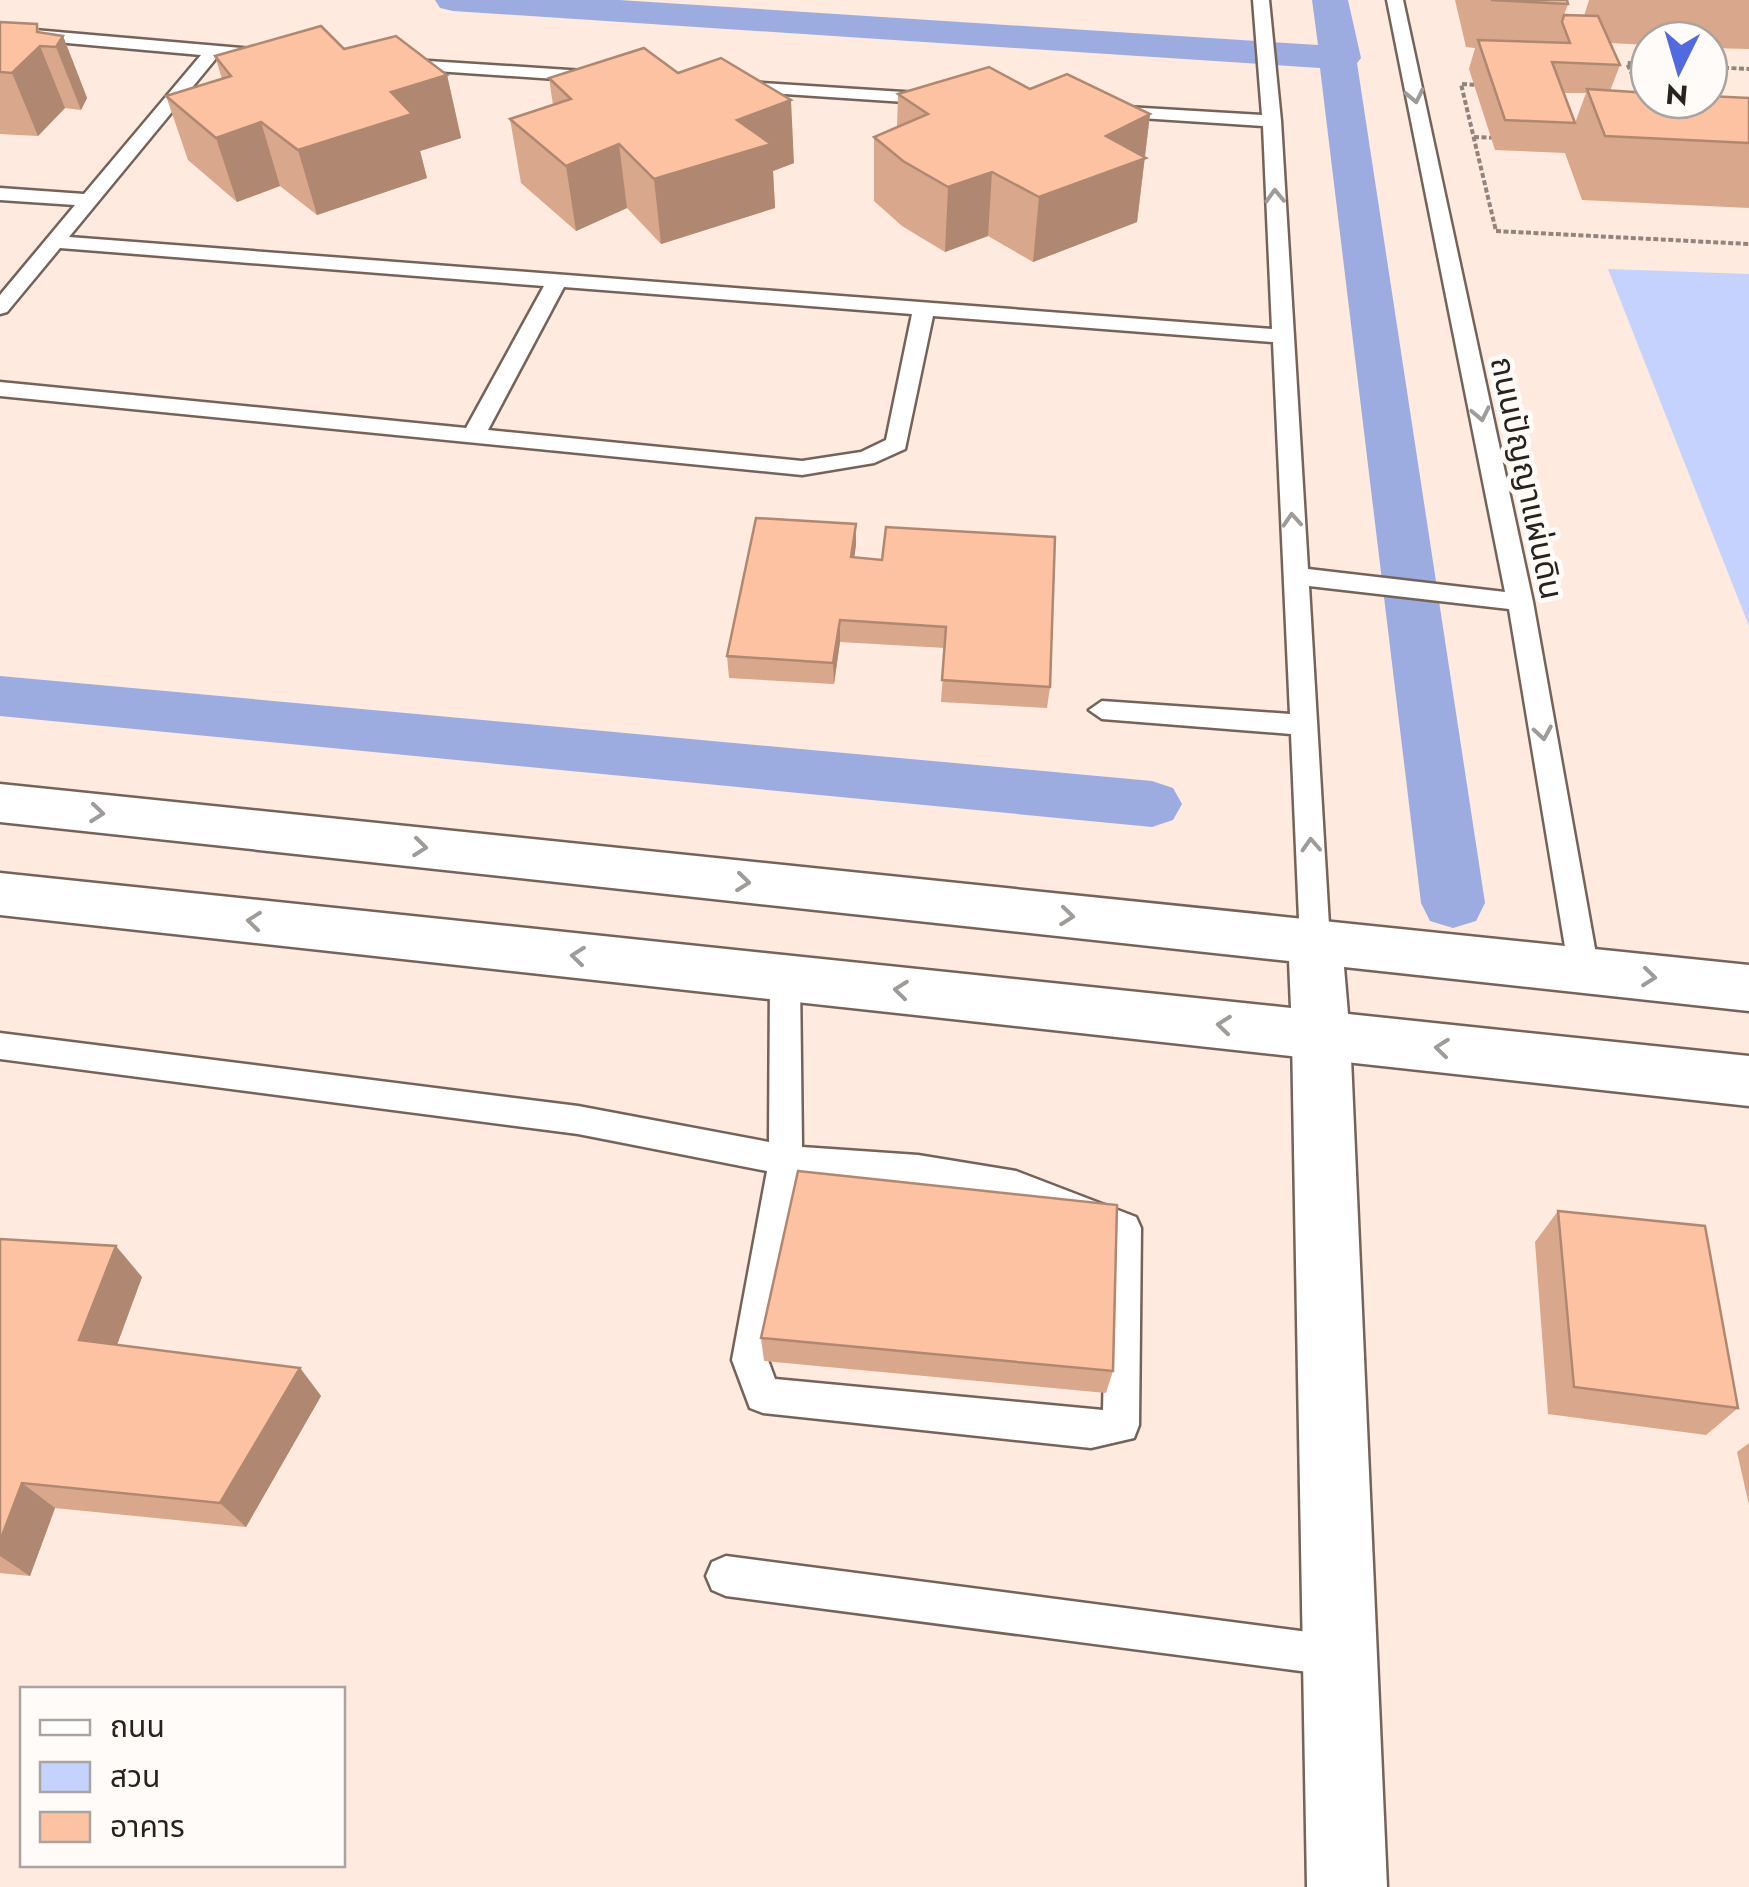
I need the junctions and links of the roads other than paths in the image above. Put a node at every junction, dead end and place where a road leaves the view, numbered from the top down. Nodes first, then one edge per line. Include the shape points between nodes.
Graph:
1 (1262, 0) edge
2 (1395, 0) edge
3 (0, 32) edge
4 (212, 52) junction
5 (290, 57) edge
6 (369, 62) edge
7 (624, 79) edge
8 (702, 84) edge
9 (958, 101) edge
10 (1095, 110) edge
11 (1272, 121) junction
12 (0, 194) edge
13 (90, 200) junction
14 (57, 242) junction
15 (556, 282) junction
16 (0, 308) edge
17 (923, 311) junction
18 (1280, 336) junction
19 (0, 390) edge
20 (473, 436) junction
21 (1296, 576) junction
22 (1520, 602) junction
23 (1102, 710) dead end
24 (1304, 725) junction
25 (0, 803) edge
26 (0, 894) edge
27 (1315, 942) junction
28 (1584, 970) junction
29 (786, 978) junction
30 (1749, 988) edge
31 (1321, 1035) junction
32 (0, 1046) edge
33 (1749, 1081) edge
34 (786, 1160) junction
35 (726, 1576) dead end
36 (1339, 1656) junction
37 (1347, 1887) edge

1 - 11 lane
2 -> 22 lane, ถนนปัญญาแผ่นดิน
3 - 4 lane
4 - 5 lane
4 - 13 lane
6 - 7 lane
8 - 9 lane
10 - 11 lane
18 -> 11 lane
12 - 13 lane
13 - 14 lane
14 - 15 lane
14 - 16 lane
15 - 17 lane
15 - 20 lane
17 - 18 lane
17 - 20 lane via 897,444 866,458 802,468
21 -> 18 lane
19 - 20 lane
21 - 22 lane
21 - 24 lane
22 -> 28 lane, ถนนปัญญาแผ่นดิน
23 - 24 lane
27 -> 24 lane
25 -> 27 main road
29 -> 26 main road
27 - 28 main road
27 - 31 main road
28 -> 30 main road
31 -> 29 main road
29 - 34 lane
33 -> 31 main road
31 - 36 main road
32 - 34 lane via 578,1120
34 - 34 lane via 1016,1186 1124,1228 1121,1425 1091,1430 764,1396 750,1360
35 - 36 lane
36 - 37 main road

